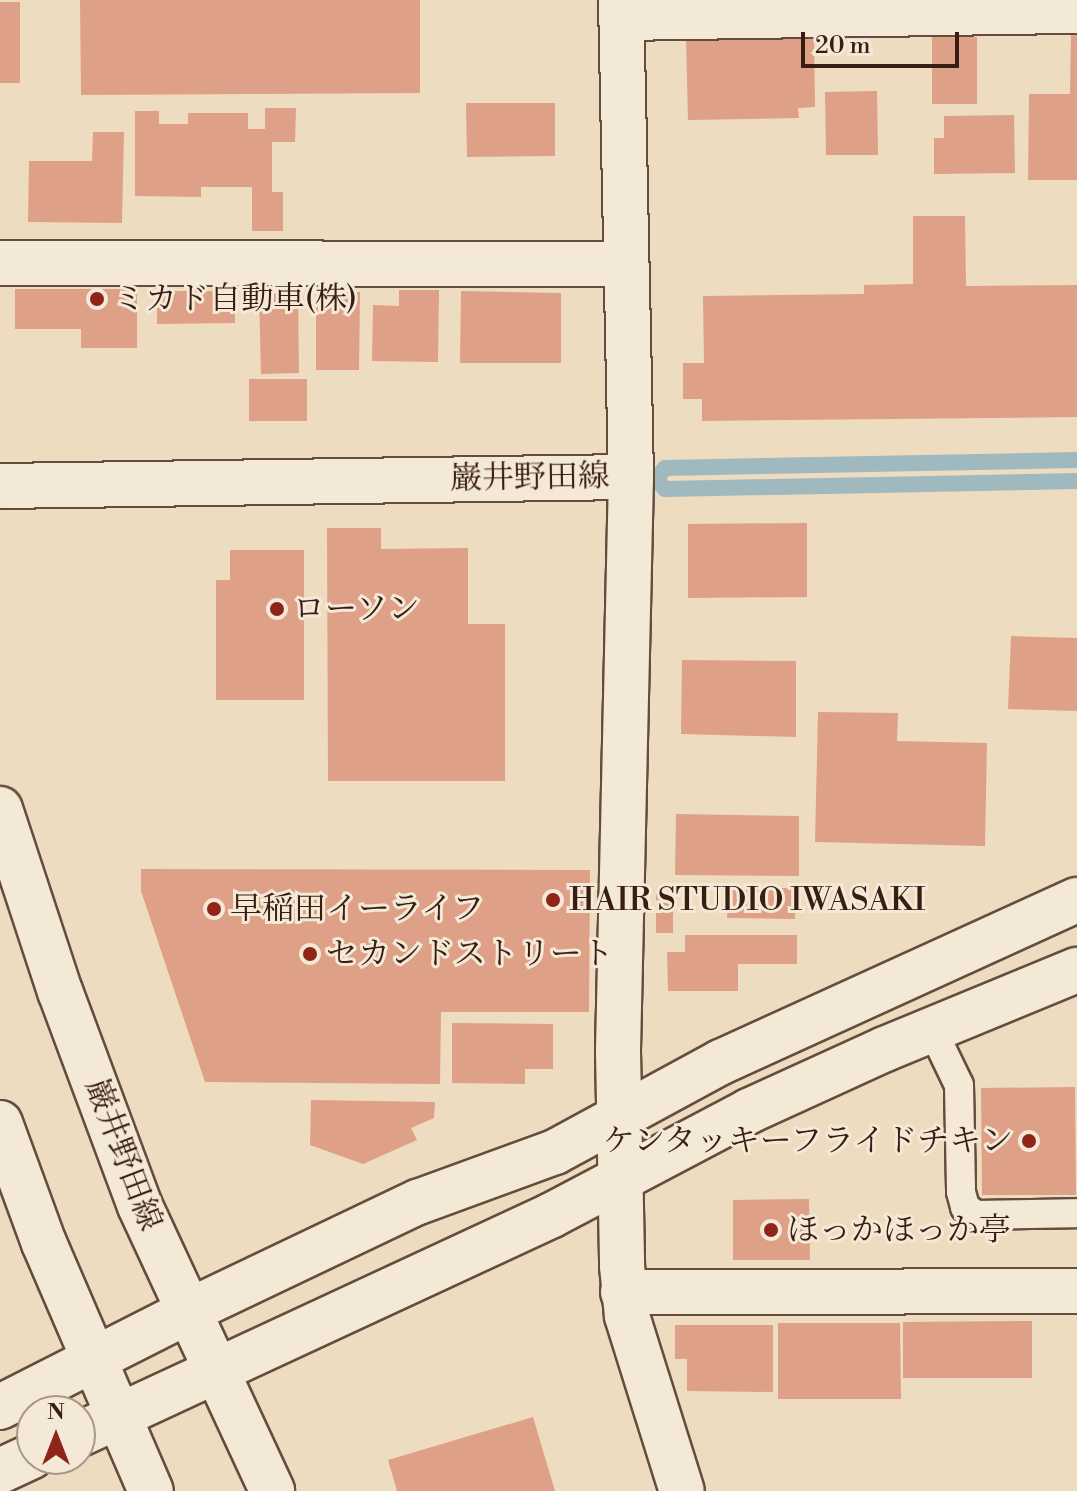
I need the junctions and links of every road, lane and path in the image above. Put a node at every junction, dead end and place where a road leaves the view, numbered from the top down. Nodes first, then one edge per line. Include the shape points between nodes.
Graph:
1 (621, 9) edge
2 (1077, 11) edge
3 (0, 263) edge
4 (626, 264) junction
5 (631, 477) junction
6 (0, 486) edge
7 (0, 809) edge
8 (1077, 900) edge
9 (1074, 977) edge
10 (932, 1029) junction
11 (619, 1117) junction
12 (0, 1123) edge
13 (620, 1179) junction
14 (1077, 1213) edge
15 (1077, 1291) edge
16 (623, 1292) junction
17 (189, 1311) junction
18 (95, 1359) junction
19 (216, 1371) junction
20 (0, 1407) edge
21 (119, 1416) junction
22 (96, 1427) edge
23 (151, 1491) edge
24 (272, 1491) edge
25 (682, 1491) edge

1 - 2 street
1 - 4 street, 巌井野田線
3 - 4 street
4 - 5 street, 巌井野田線
5 - 6 street, 巌井野田線
5 - 11 street
7 - 17 street, 巌井野田線 via 129,1177
8 - 11 street via 721,1062
9 - 10 street
10 - 13 street via 749,1111
10 - 14 lane via 959,1085 965,1207 976,1215
11 - 13 street
11 - 17 street via 555,1152 418,1202
12 - 18 street
13 - 16 street
13 - 19 street
15 - 16 street
16 - 25 street
17 - 18 street
17 - 19 street, 巌井野田線
18 - 20 street
18 - 21 street
19 - 21 street
19 - 24 street, 巌井野田線
21 - 22 street
21 - 23 street

